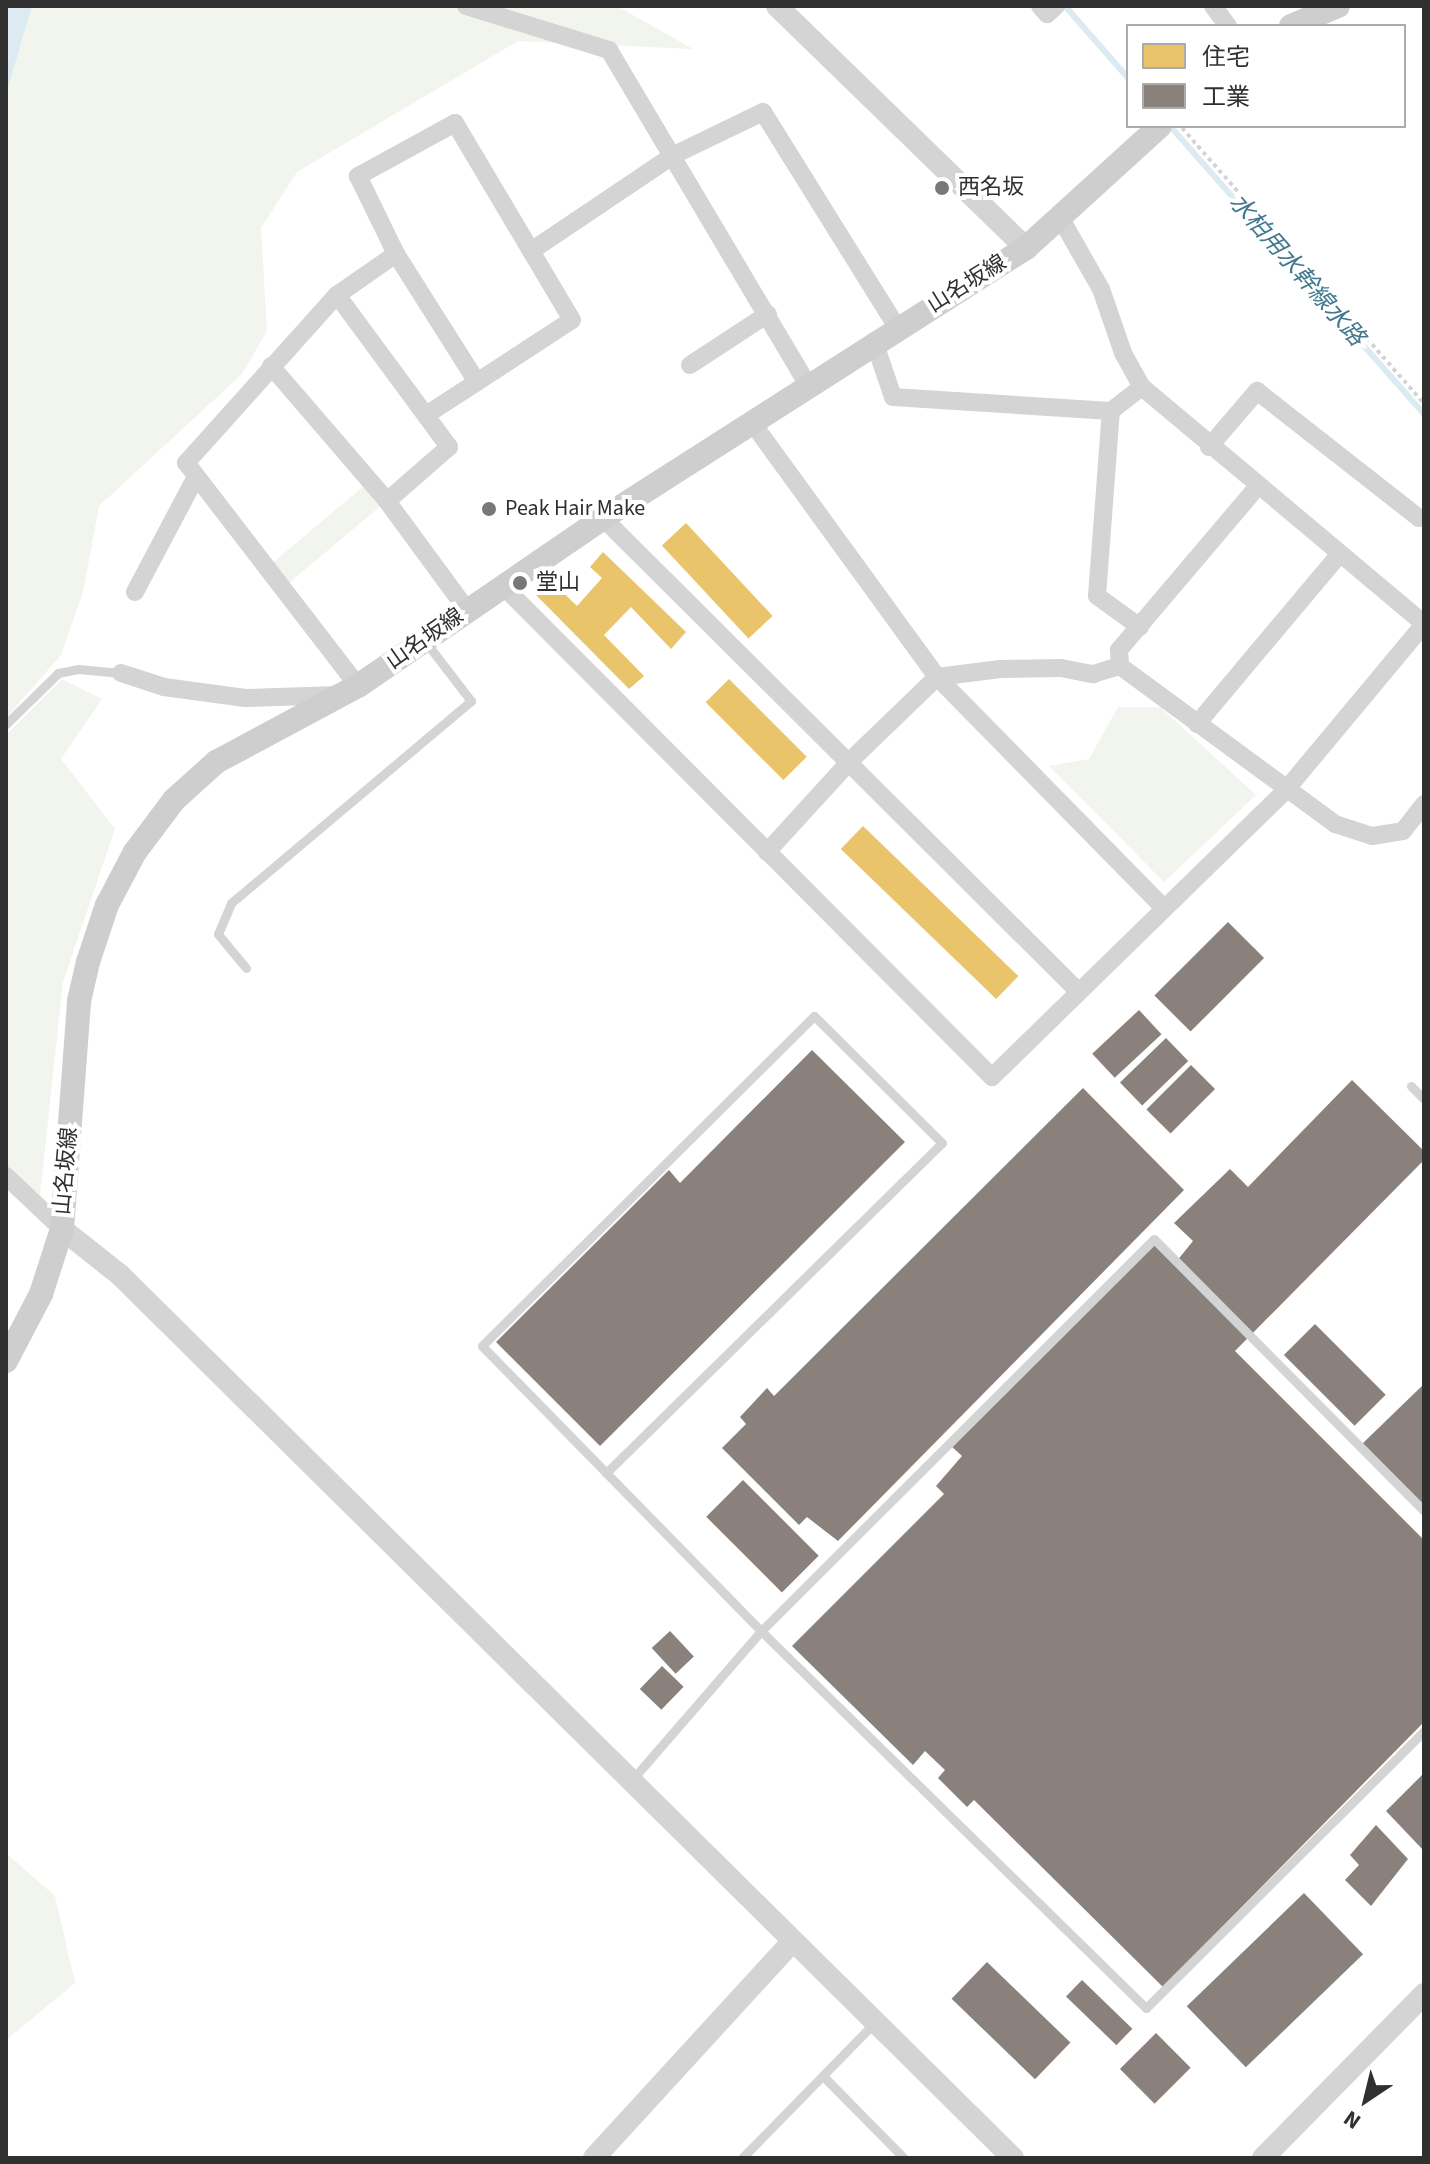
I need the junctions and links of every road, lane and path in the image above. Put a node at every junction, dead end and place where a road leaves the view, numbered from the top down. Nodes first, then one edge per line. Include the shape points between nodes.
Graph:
1 (466, 6) edge
2 (777, 6) edge
3 (1040, 6) edge
4 (1056, 6) edge
5 (1213, 6) edge
6 (1338, 6) edge
7 (1226, 24) edge
8 (1296, 24) edge
9 (1158, 128) edge
10 (1182, 128) edge
11 (674, 155) junction
12 (1061, 219) junction
13 (1026, 248) junction
14 (531, 251) junction
15 (396, 254) junction
16 (337, 295) junction
17 (768, 314) junction
18 (897, 327) junction
19 (874, 341) junction
20 (690, 365) dead end
21 (271, 366) junction
22 (477, 382) junction
23 (807, 384) junction
24 (1142, 387) junction
25 (1424, 403) edge
26 (1111, 411) junction
27 (426, 415) junction
28 (751, 421) junction
29 (1209, 447) junction
30 (196, 477) junction
31 (1258, 486) junction
32 (387, 501) junction
33 (603, 518) junction
34 (1419, 518) dead end
35 (1339, 555) junction
36 (503, 586) junction
37 (135, 592) dead end
38 (467, 610) junction
39 (1424, 624) edge
40 (1140, 627) junction
41 (423, 638) junction
42 (1120, 666) junction
43 (121, 673) joint
44 (937, 677) junction
45 (351, 691) junction
46 (6, 724) edge
47 (1197, 724) junction
48 (850, 761) junction
49 (1285, 791) junction
50 (1424, 804) edge
51 (767, 852) junction
52 (1162, 906) junction
53 (246, 968) dead end
54 (1078, 991) junction
55 (1411, 1086) dead end
56 (1424, 1099) edge
57 (6, 1176) edge
58 (62, 1229) junction
59 (10, 1348) edge
60 (606, 1473) junction
61 (1424, 1511) edge
62 (761, 1631) junction
63 (1424, 1731) edge
64 (631, 1781) junction
65 (792, 1942) junction
66 (1424, 1994) edge
67 (874, 2023) junction
68 (823, 2076) junction
69 (594, 2158) edge
70 (742, 2158) edge
71 (904, 2158) edge
72 (1013, 2158) edge
73 (1263, 2158) edge

1 - 11 street via 609,50
2 - 13 street
3 - 4 street via 1047,14
5 - 7 street
6 - 8 main road
9 - 12 main road, 山名坂線
10 - 25 path
11 - 14 street
11 - 17 street
11 - 18 street via 763,112
12 - 13 main road, 山名坂線
12 - 24 street via 1101,289 1123,353
13 - 18 main road, 山名坂線
14 - 15 street via 455,123 358,176
14 - 22 street via 572,320
15 - 16 street
15 - 22 street
16 - 21 street
16 - 27 street
17 - 20 street
17 - 23 street
18 - 19 main road, 山名坂線
19 - 23 main road, 山名坂線
19 - 26 street via 893,397
21 - 30 street via 186,463
21 - 32 street
22 - 27 street
23 - 28 main road, 山名坂線
24 - 26 street
24 - 29 street
26 - 40 street via 1097,596
27 - 32 street via 449,447
28 - 33 main road, 山名坂線
28 - 44 street
29 - 31 street
29 - 34 street via 1257,391
30 - 37 street
30 - 45 street
31 - 35 street
31 - 40 street
32 - 38 street
33 - 36 main road, 山名坂線
33 - 48 street
35 - 39 street
35 - 47 street
36 - 38 main road, 山名坂線
36 - 51 street
38 - 41 main road, 山名坂線
39 - 49 street
40 - 42 street via 1119,650
41 - 45 main road, 山名坂線
41 - 53 lane via 471,701 231,903 218,934
42 - 44 street via 1093,674 1016,669
42 - 47 street
43 - 45 street via 164,687 245,698
43 - 46 lane via 58,673
44 - 48 street
44 - 52 street
45 - 58 main road, 山名坂線 via 216,762 174,800 107,905 79,1001
47 - 49 street
48 - 51 street
48 - 54 street
49 - 50 street via 1335,824 1372,836 1403,831
49 - 52 street
51 - 54 street via 992,1077
52 - 54 street
55 - 56 lane
57 - 58 street
58 - 59 main road, 山名坂線
58 - 64 street via 101,1256
60 - 60 lane via 482,1346 814,1016 942,1143
60 - 62 lane
61 - 62 lane via 1154,1239
62 - 63 lane via 1146,2008
62 - 64 lane
64 - 65 street
65 - 67 street
65 - 69 street
66 - 73 street
67 - 68 lane
67 - 72 street
68 - 70 lane
68 - 71 lane

